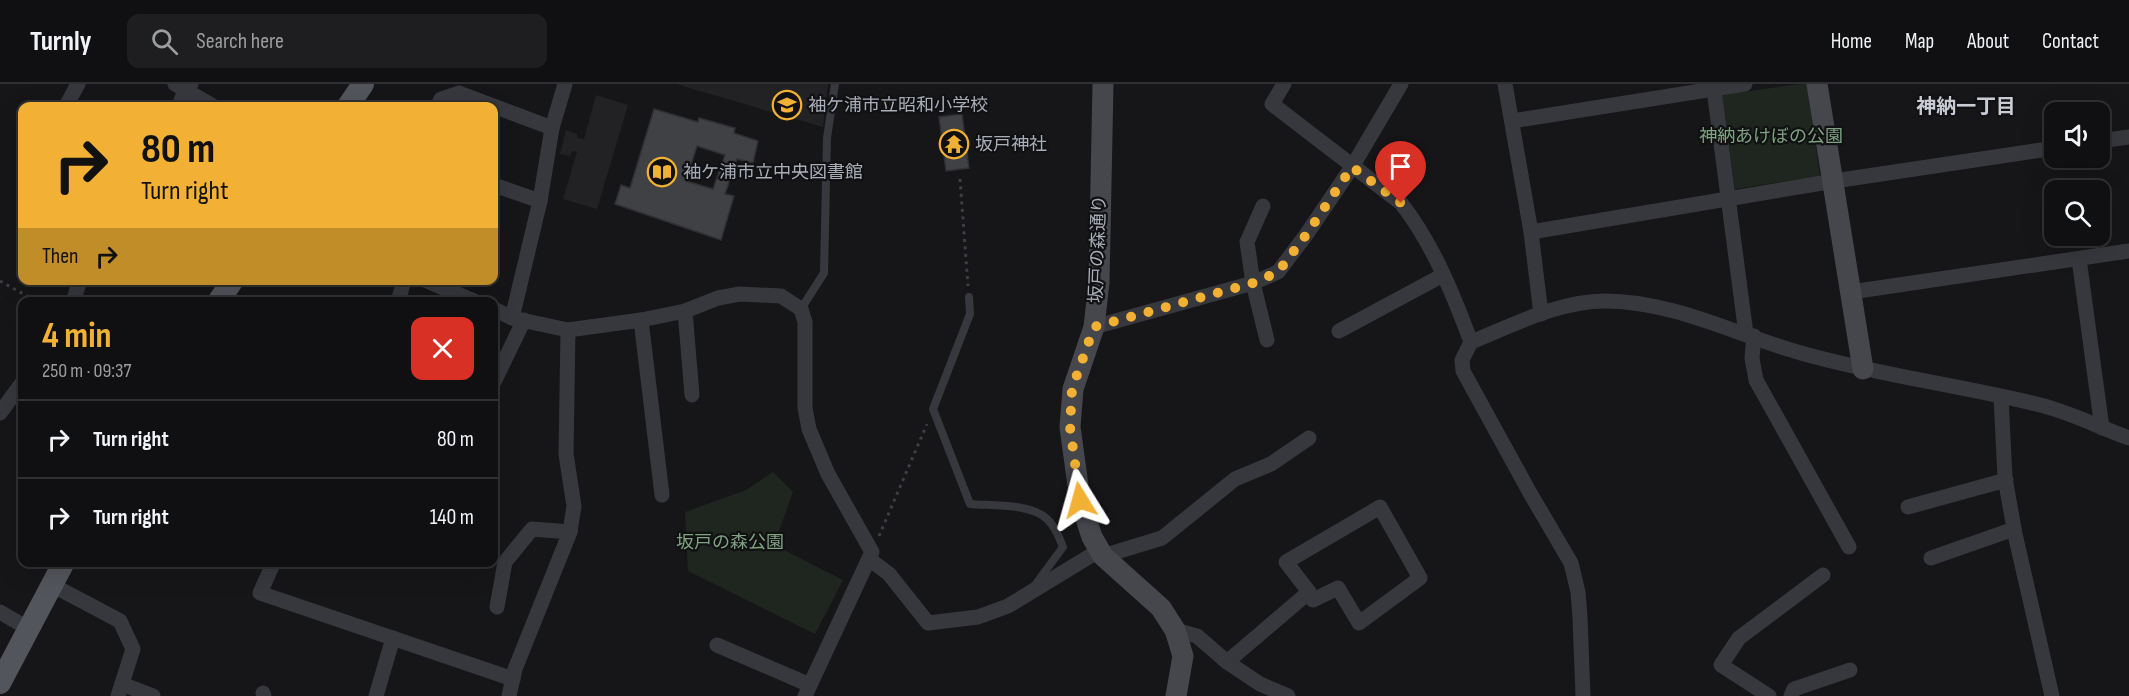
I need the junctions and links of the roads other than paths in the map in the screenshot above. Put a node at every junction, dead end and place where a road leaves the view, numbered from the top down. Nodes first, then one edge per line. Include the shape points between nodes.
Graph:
1 (78, 84) edge
2 (363, 84) edge
3 (565, 84) edge
4 (834, 84) edge
5 (1103, 84) edge
6 (1284, 84) edge
7 (1401, 84) edge
8 (1505, 84) edge
9 (1745, 84) edge
10 (1818, 84) edge
11 (184, 86) edge
12 (1714, 90) junction
13 (68, 102) edge
14 (180, 102) edge
15 (207, 102) edge
16 (351, 102) edge
17 (440, 102) edge
18 (483, 102) edge
19 (498, 108) edge
20 (1512, 121) junction
21 (552, 128) junction
22 (2129, 137) edge
23 (2110, 140) edge
24 (2044, 150) edge
25 (1352, 167) junction
26 (1834, 181) junction
27 (498, 186) edge
28 (1727, 199) junction
29 (540, 201) junction
30 (1263, 206) dead end
31 (1531, 232) junction
32 (2129, 251) edge
33 (2079, 259) junction
34 (1443, 275) junction
35 (1253, 283) junction
36 (437, 285) edge
37 (1851, 292) junction
38 (464, 297) edge
39 (969, 297) road end
40 (801, 309) junction
41 (498, 311) edge
42 (685, 311) junction
43 (1541, 314) junction
44 (518, 319) junction
45 (641, 320) junction
46 (1094, 327) junction
47 (567, 330) junction
48 (1339, 332) dead end
49 (1750, 335) junction
50 (1267, 340) dead end
51 (1471, 342) junction
52 (1863, 369) junction
53 (498, 372) edge
54 (18, 388) edge
55 (692, 395) dead end
56 (2001, 397) junction
57 (0, 413) edge
58 (2102, 428) junction
59 (1308, 438) dead end
60 (2129, 438) edge
61 (2006, 480) junction
62 (662, 495) dead end
63 (1908, 507) dead end
64 (2014, 529) junction
65 (570, 532) junction
66 (1849, 547) dead end
67 (1101, 553) junction
68 (871, 555) junction
69 (1931, 558) dead end
70 (61, 567) edge
71 (272, 567) edge
72 (1823, 575) dead end
73 (52, 585) junction
74 (1031, 591) junction
75 (1310, 592) junction
76 (497, 607) dead end
77 (0, 612) edge
78 (29, 628) junction
79 (1175, 630) junction
80 (393, 638) junction
81 (717, 645) dead end
82 (1227, 662) junction
83 (1850, 670) dead end
84 (513, 679) junction
85 (0, 683) edge
86 (120, 690) edge
87 (807, 691) edge
88 (153, 696) edge
89 (376, 696) edge
90 (509, 696) edge
91 (1176, 696) edge
92 (1288, 696) edge
93 (1583, 696) edge
94 (1769, 696) edge
95 (1791, 696) edge
96 (2052, 696) edge

1 - 13 street
2 - 16 main road
3 - 21 street
4 - 40 lane via 827,138 824,273
5 - 46 street, 坂戸の森通り via 1099,282
6 - 25 street via 1272,104
7 - 25 street
8 - 20 street
9 - 12 street
10 - 26 street
11 - 14 street
11 - 15 street
12 - 20 street
12 - 28 street
17 - 18 street via 459,93
19 - 21 street
20 - 31 street
21 - 29 street
22 - 23 street
24 - 26 street
25 - 34 street via 1401,203 1417,224
25 - 35 street via 1278,272
26 - 28 street
26 - 37 street
27 - 29 street
28 - 31 street
28 - 49 street
29 - 44 street
30 - 35 street via 1247,242
31 - 43 street
32 - 33 street
33 - 37 street
33 - 58 street
34 - 48 street
34 - 51 street
35 - 46 street
35 - 50 street
36 - 38 street
37 - 52 street
39 - 74 lane via 970,314 933,409 970,504 1024,507 1046,517 1057,532 1063,547
40 - 42 street via 781,296 740,294
40 - 68 street via 805,322 808,429
41 - 44 street
42 - 45 street
42 - 55 street
43 - 49 street via 1587,302 1636,303
43 - 51 street
44 - 47 street
44 - 53 street
45 - 47 street
45 - 62 street
46 - 67 street, 坂戸の森通り via 1072,389 1070,427 1080,500
47 - 65 street via 566,454 574,506
49 - 52 street via 1799,353
49 - 66 street via 1756,380
51 - 93 street via 1462,360 1463,371 1571,563 1578,592
52 - 56 street
54 - 57 street
56 - 58 street via 2066,412
56 - 61 street
58 - 60 street
59 - 67 street via 1271,464 1235,479 1161,538
61 - 63 street
61 - 64 street
64 - 69 street
64 - 96 street
65 - 76 street via 532,529 505,562
65 - 84 street
67 - 74 street
67 - 79 street, 坂戸の森通り via 1161,608
68 - 74 street via 928,623 978,617 1008,606
68 - 87 street
70 - 73 main road
71 - 80 street via 260,593
72 - 94 street via 1739,638 1721,665
73 - 78 main road
73 - 86 street via 120,621 134,649
75 - 75 street via 1313,600 1338,588 1359,622 1420,578 1380,507 1286,562
75 - 82 street
77 - 78 street
78 - 85 main road
79 - 82 street via 1197,636
79 - 91 street, 坂戸の森通り via 1183,656
80 - 84 street
80 - 89 street
81 - 87 street
82 - 92 street via 1260,684
83 - 95 street via 1794,689
84 - 90 street
86 - 88 street

